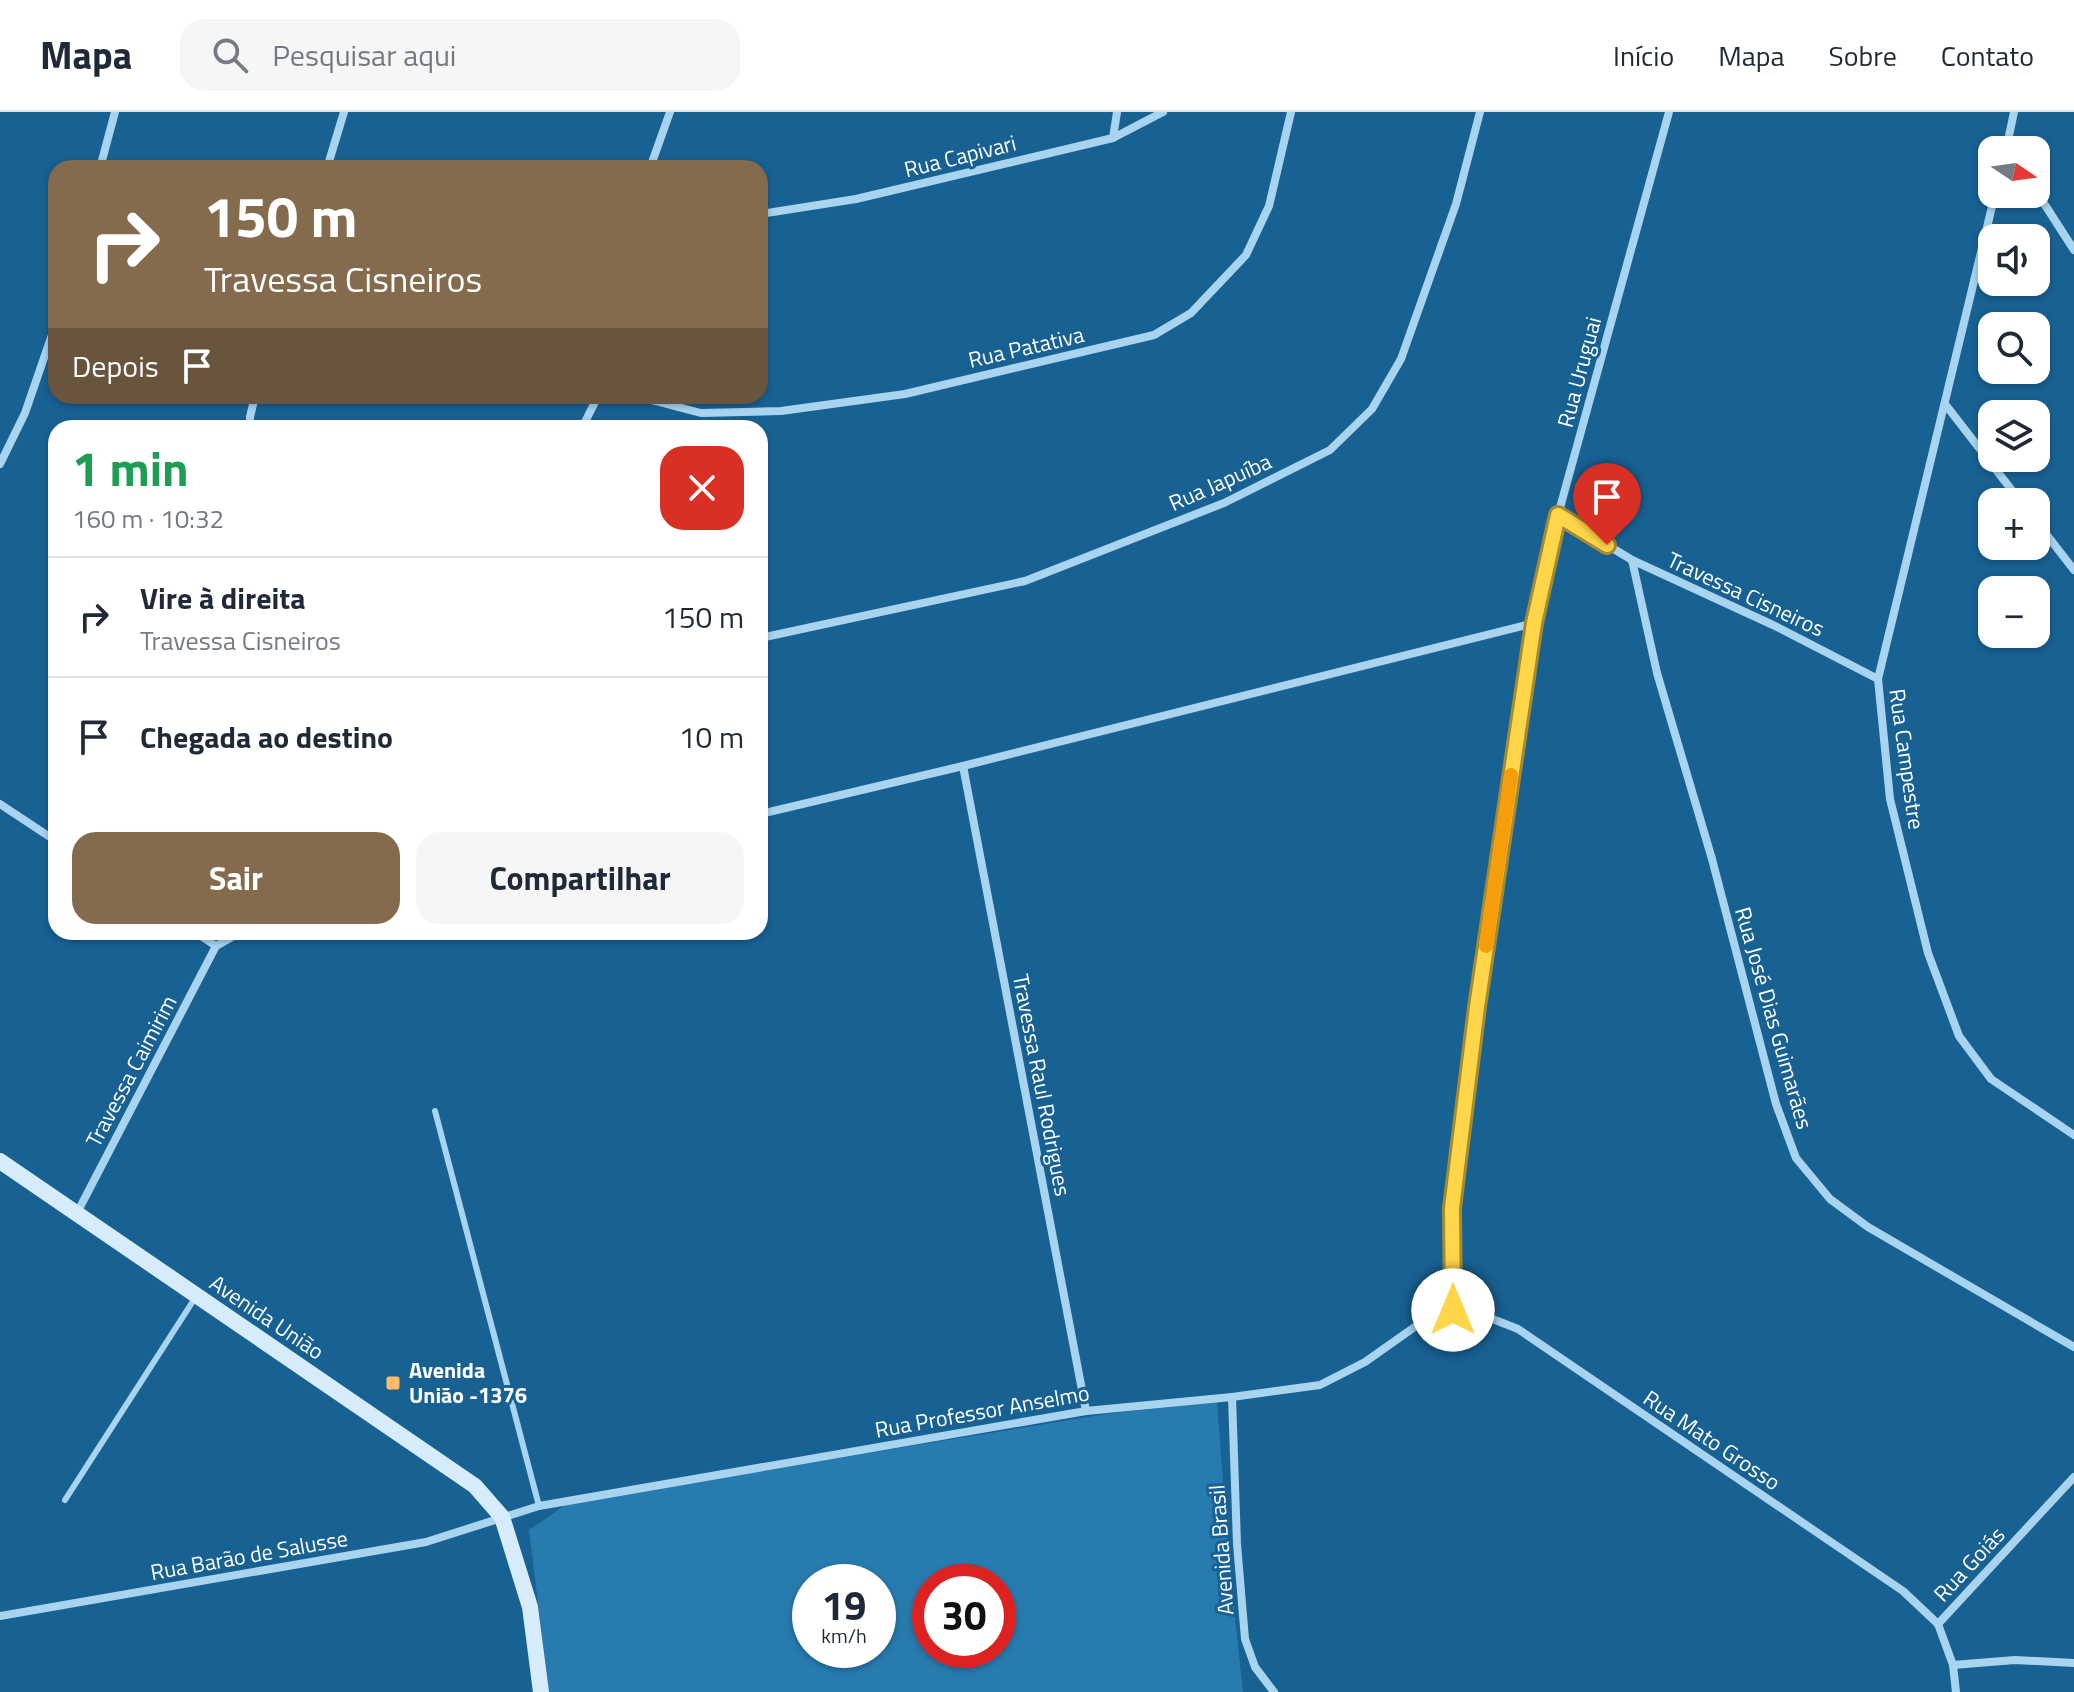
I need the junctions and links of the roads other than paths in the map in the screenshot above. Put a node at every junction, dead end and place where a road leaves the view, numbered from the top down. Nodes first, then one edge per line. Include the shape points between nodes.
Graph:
1 (115, 112) edge
2 (344, 112) edge
3 (670, 112) edge
4 (1117, 112) edge
5 (1163, 112) edge
6 (1291, 112) edge
7 (1480, 112) edge
8 (1669, 112) edge
9 (2014, 112) edge
10 (2010, 136) edge
11 (1113, 138) junction
12 (102, 160) edge
13 (329, 160) edge
14 (653, 160) edge
15 (1992, 208) edge
16 (2047, 208) edge
17 (768, 213) edge
18 (2074, 250) edge
19 (48, 346) edge
20 (667, 404) edge
21 (1945, 404) junction
22 (0, 464) edge
23 (2010, 488) edge
24 (1558, 515) junction
25 (2050, 539) edge
26 (1632, 560) junction
27 (2074, 570) edge
28 (1534, 623) junction
29 (768, 636) edge
30 (1878, 679) junction
31 (963, 766) junction
32 (0, 804) edge
33 (768, 812) edge
34 (48, 836) edge
35 (207, 940) edge
36 (227, 940) edge
37 (216, 946) junction
38 (435, 1111) dead end
39 (2074, 1135) edge
40 (0, 1161) edge
41 (77, 1213) junction
42 (197, 1295) junction
43 (1453, 1310) junction
44 (2074, 1347) edge
45 (1232, 1397) junction
46 (1086, 1411) junction
47 (2074, 1477) edge
48 (65, 1500) dead end
49 (539, 1506) junction
50 (502, 1517) junction
51 (0, 1616) edge
52 (1938, 1624) junction
53 (2074, 1663) edge
54 (1953, 1665) junction
55 (541, 1692) edge
56 (1274, 1692) edge
57 (1956, 1692) edge

1 - 12 street
2 - 13 street
3 - 14 street
4 - 11 street
5 - 11 street, Rua Capivari
6 - 20 street, Rua Patativa via 1269,206 1246,255 1191,313 1154,335 905,394 781,411 701,413
7 - 29 street, Rua Japuíba via 1456,204 1401,359 1372,409 1330,450 1224,503 1025,581
8 - 24 street, Rua Uruguai
9 - 10 street
11 - 17 street, Rua Capivari via 856,199
15 - 21 street, Rua Campestre
16 - 18 street
19 - 22 street
21 - 23 street
21 - 30 street, Rua Campestre
24 - 26 street, Travessa Cisneiros
24 - 28 street, Rua Uruguai
25 - 27 street
26 - 30 street, Travessa Cisneiros
26 - 44 street, Rua José Dias Guimarães via 1657,673 1776,1104 1796,1158 1830,1199 1868,1227
28 - 31 street
28 - 43 street, Rua Uruguai via 1454,1192
30 - 39 street, Rua Campestre via 1890,799 1928,953 1959,1036 1991,1079
31 - 33 street
31 - 46 street, Travessa Raul Rodrigues
32 - 34 street
35 - 37 street
36 - 37 street
37 - 41 street, Travessa Caimirim
38 - 49 lane
40 - 41 main road, Avenida União
41 - 42 main road, Avenida União
42 - 48 lane
42 - 50 main road, Avenida União via 475,1486
43 - 45 street, Rua Professor Anselmo via 1426,1319 1365,1362 1320,1385
43 - 52 street, Rua Mato Grosso via 1518,1329 1903,1591
45 - 46 street, Rua Professor Anselmo
45 - 56 street, Avenida Brasil via 1245,1639 1255,1667
46 - 49 street, Rua Professor Anselmo
47 - 52 street, Rua Goiás
49 - 50 street, Rua Professor Anselmo
50 - 51 street, Rua Barão de Salusse via 426,1542
50 - 55 main road via 530,1607
52 - 54 street, Rua Goiás
53 - 54 street
54 - 57 street, Rua Goiás

